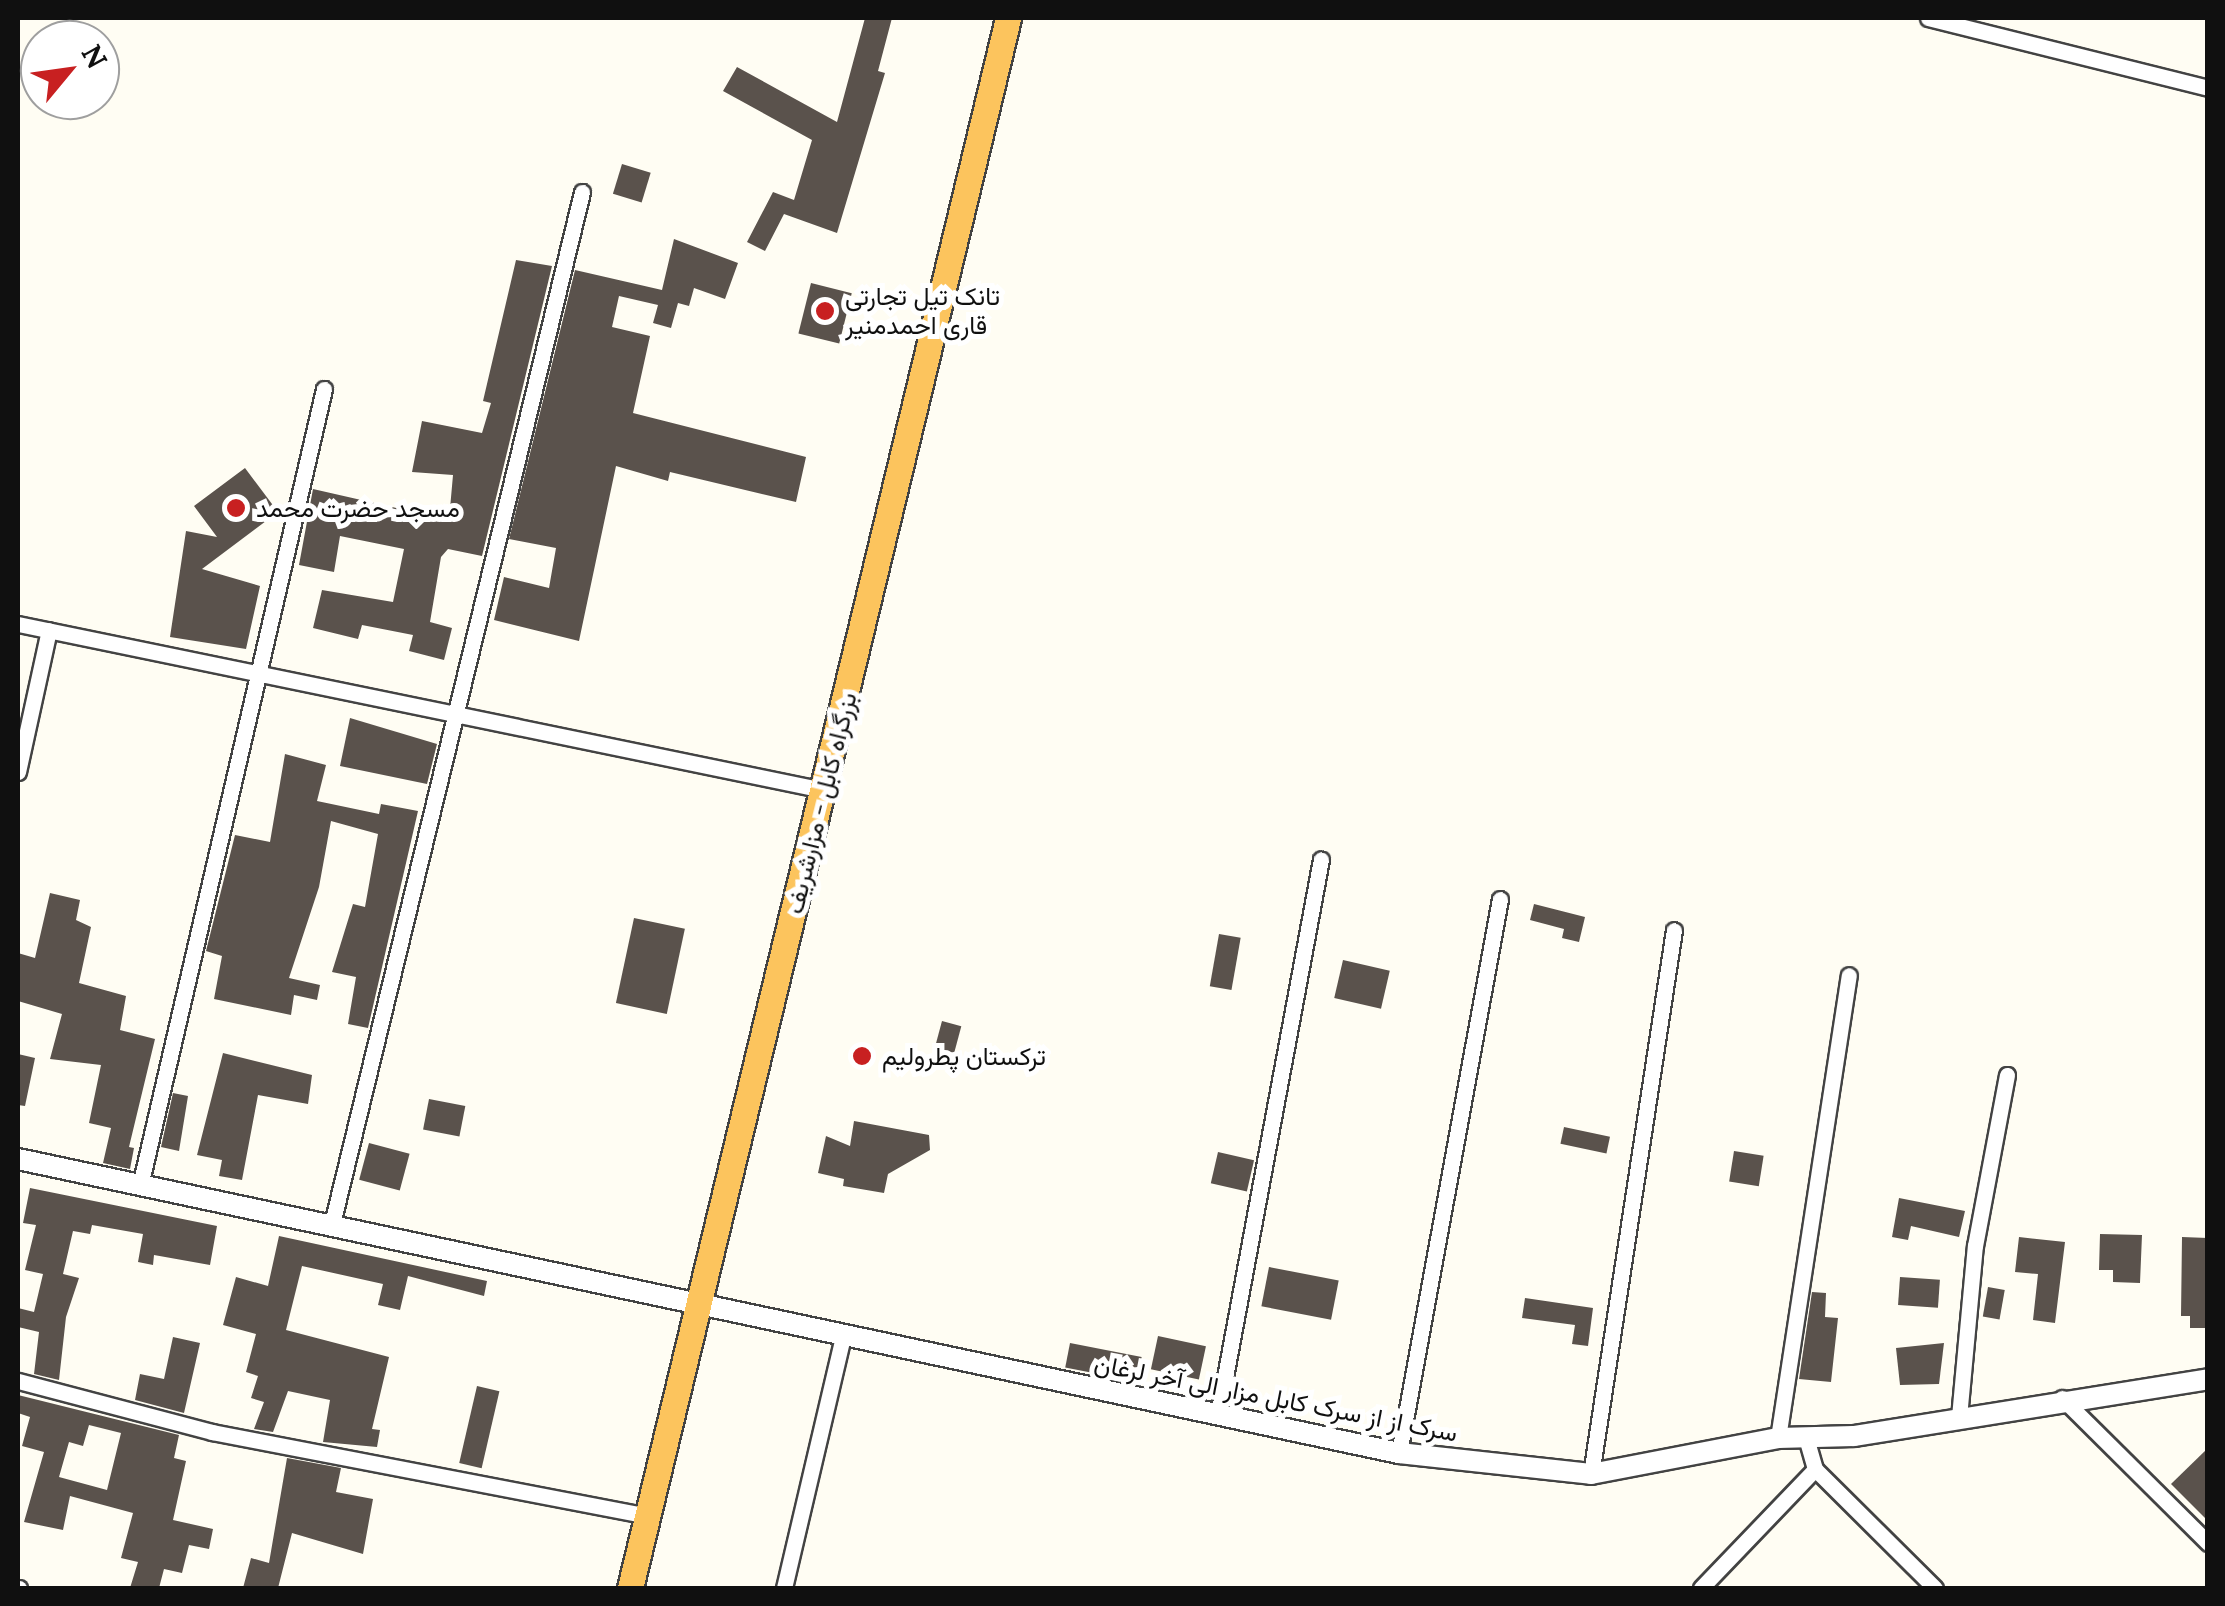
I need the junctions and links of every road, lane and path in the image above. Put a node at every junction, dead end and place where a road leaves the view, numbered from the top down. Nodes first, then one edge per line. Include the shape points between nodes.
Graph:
1 (1008, 18) edge
2 (1928, 18) edge
3 (2208, 88) edge
4 (582, 192) dead end
5 (324, 389) dead end
6 (18, 624) edge
7 (49, 630) junction
8 (259, 674) junction
9 (455, 714) junction
10 (18, 772) edge
11 (824, 790) junction
12 (1322, 859) dead end
13 (1500, 899) dead end
14 (1674, 930) dead end
15 (1849, 975) dead end
16 (2007, 1074) dead end
17 (18, 1159) edge
18 (140, 1186) junction
19 (332, 1228) junction
20 (695, 1307) junction
21 (844, 1338) junction
22 (2208, 1379) edge
23 (18, 1381) edge
24 (2062, 1398) junction
25 (1218, 1415) junction
26 (1959, 1417) junction
27 (1806, 1437) junction
28 (1778, 1438) junction
29 (1399, 1452) junction
30 (1814, 1469) junction
31 (1591, 1474) junction
32 (646, 1516) junction
33 (2208, 1543) edge
34 (630, 1588) edge
35 (784, 1588) edge
36 (1701, 1588) edge
37 (1935, 1588) edge

1 - 11 highway, بزرگراه کابل - مزارشریف
2 - 3 street
4 - 9 street
5 - 8 street
6 - 7 street
7 - 8 street
7 - 10 street
8 - 9 street
8 - 18 street
9 - 11 street
9 - 19 street
11 - 20 highway, بزرگراه کابل - مزارشریف
12 - 25 street
13 - 29 street
14 - 31 street
15 - 28 street
16 - 26 street via 1975,1246
17 - 18 street, سرک از از سرک کابل مزار الی آخر لرغان
18 - 19 street, سرک از از سرک کابل مزار الی آخر لرغان
19 - 20 street, سرک از از سرک کابل مزار الی آخر لرغان
20 - 21 street, سرک از از سرک کابل مزار الی آخر لرغان
20 - 32 highway, بزرگراه کابل - مزارشریف
21 - 25 street, سرک از از سرک کابل مزار الی آخر لرغان
21 - 35 street
22 - 24 street, سرک از از سرک کابل مزار الی آخر لرغان
23 - 32 street via 212,1432
24 - 26 street, سرک از از سرک کابل مزار الی آخر لرغان
24 - 33 street
25 - 29 street, سرک از از سرک کابل مزار الی آخر لرغان
26 - 27 street, سرک از از سرک کابل مزار الی آخر لرغان
27 - 28 street, سرک از از سرک کابل مزار الی آخر لرغان
27 - 30 street
28 - 31 street, سرک از از سرک کابل مزار الی آخر لرغان
29 - 31 street, سرک از از سرک کابل مزار الی آخر لرغان
30 - 36 street
30 - 37 street
32 - 34 highway, بزرگراه کابل - مزارشریف

